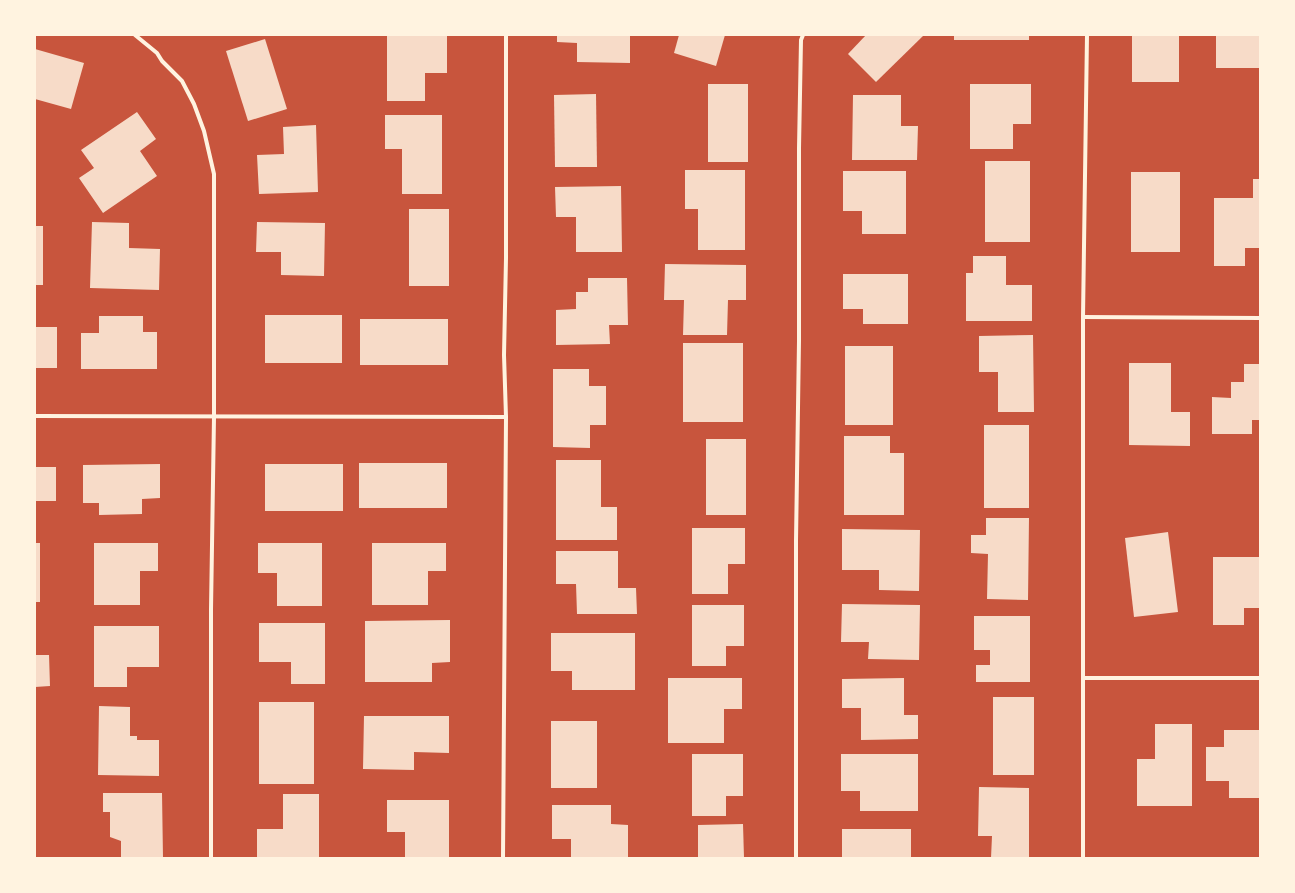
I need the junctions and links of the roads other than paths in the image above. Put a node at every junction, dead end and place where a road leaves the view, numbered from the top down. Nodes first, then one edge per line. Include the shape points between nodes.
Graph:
1 (135, 35) edge
2 (506, 35) edge
3 (803, 35) edge
4 (1087, 35) edge
5 (1083, 317) junction
6 (1260, 318) edge
7 (35, 416) edge
8 (214, 417) junction
9 (506, 417) junction
10 (1083, 678) junction
11 (1260, 678) edge
12 (211, 858) edge
13 (503, 858) edge
14 (796, 858) edge
15 (1083, 858) edge

1 - 8 street via 157,53 182,82 204,131 214,174
2 - 9 street
3 - 14 street via 799,148
4 - 5 street
5 - 6 street
5 - 10 street
7 - 8 street
8 - 9 street
8 - 12 street
9 - 13 street
10 - 11 street
10 - 15 street

